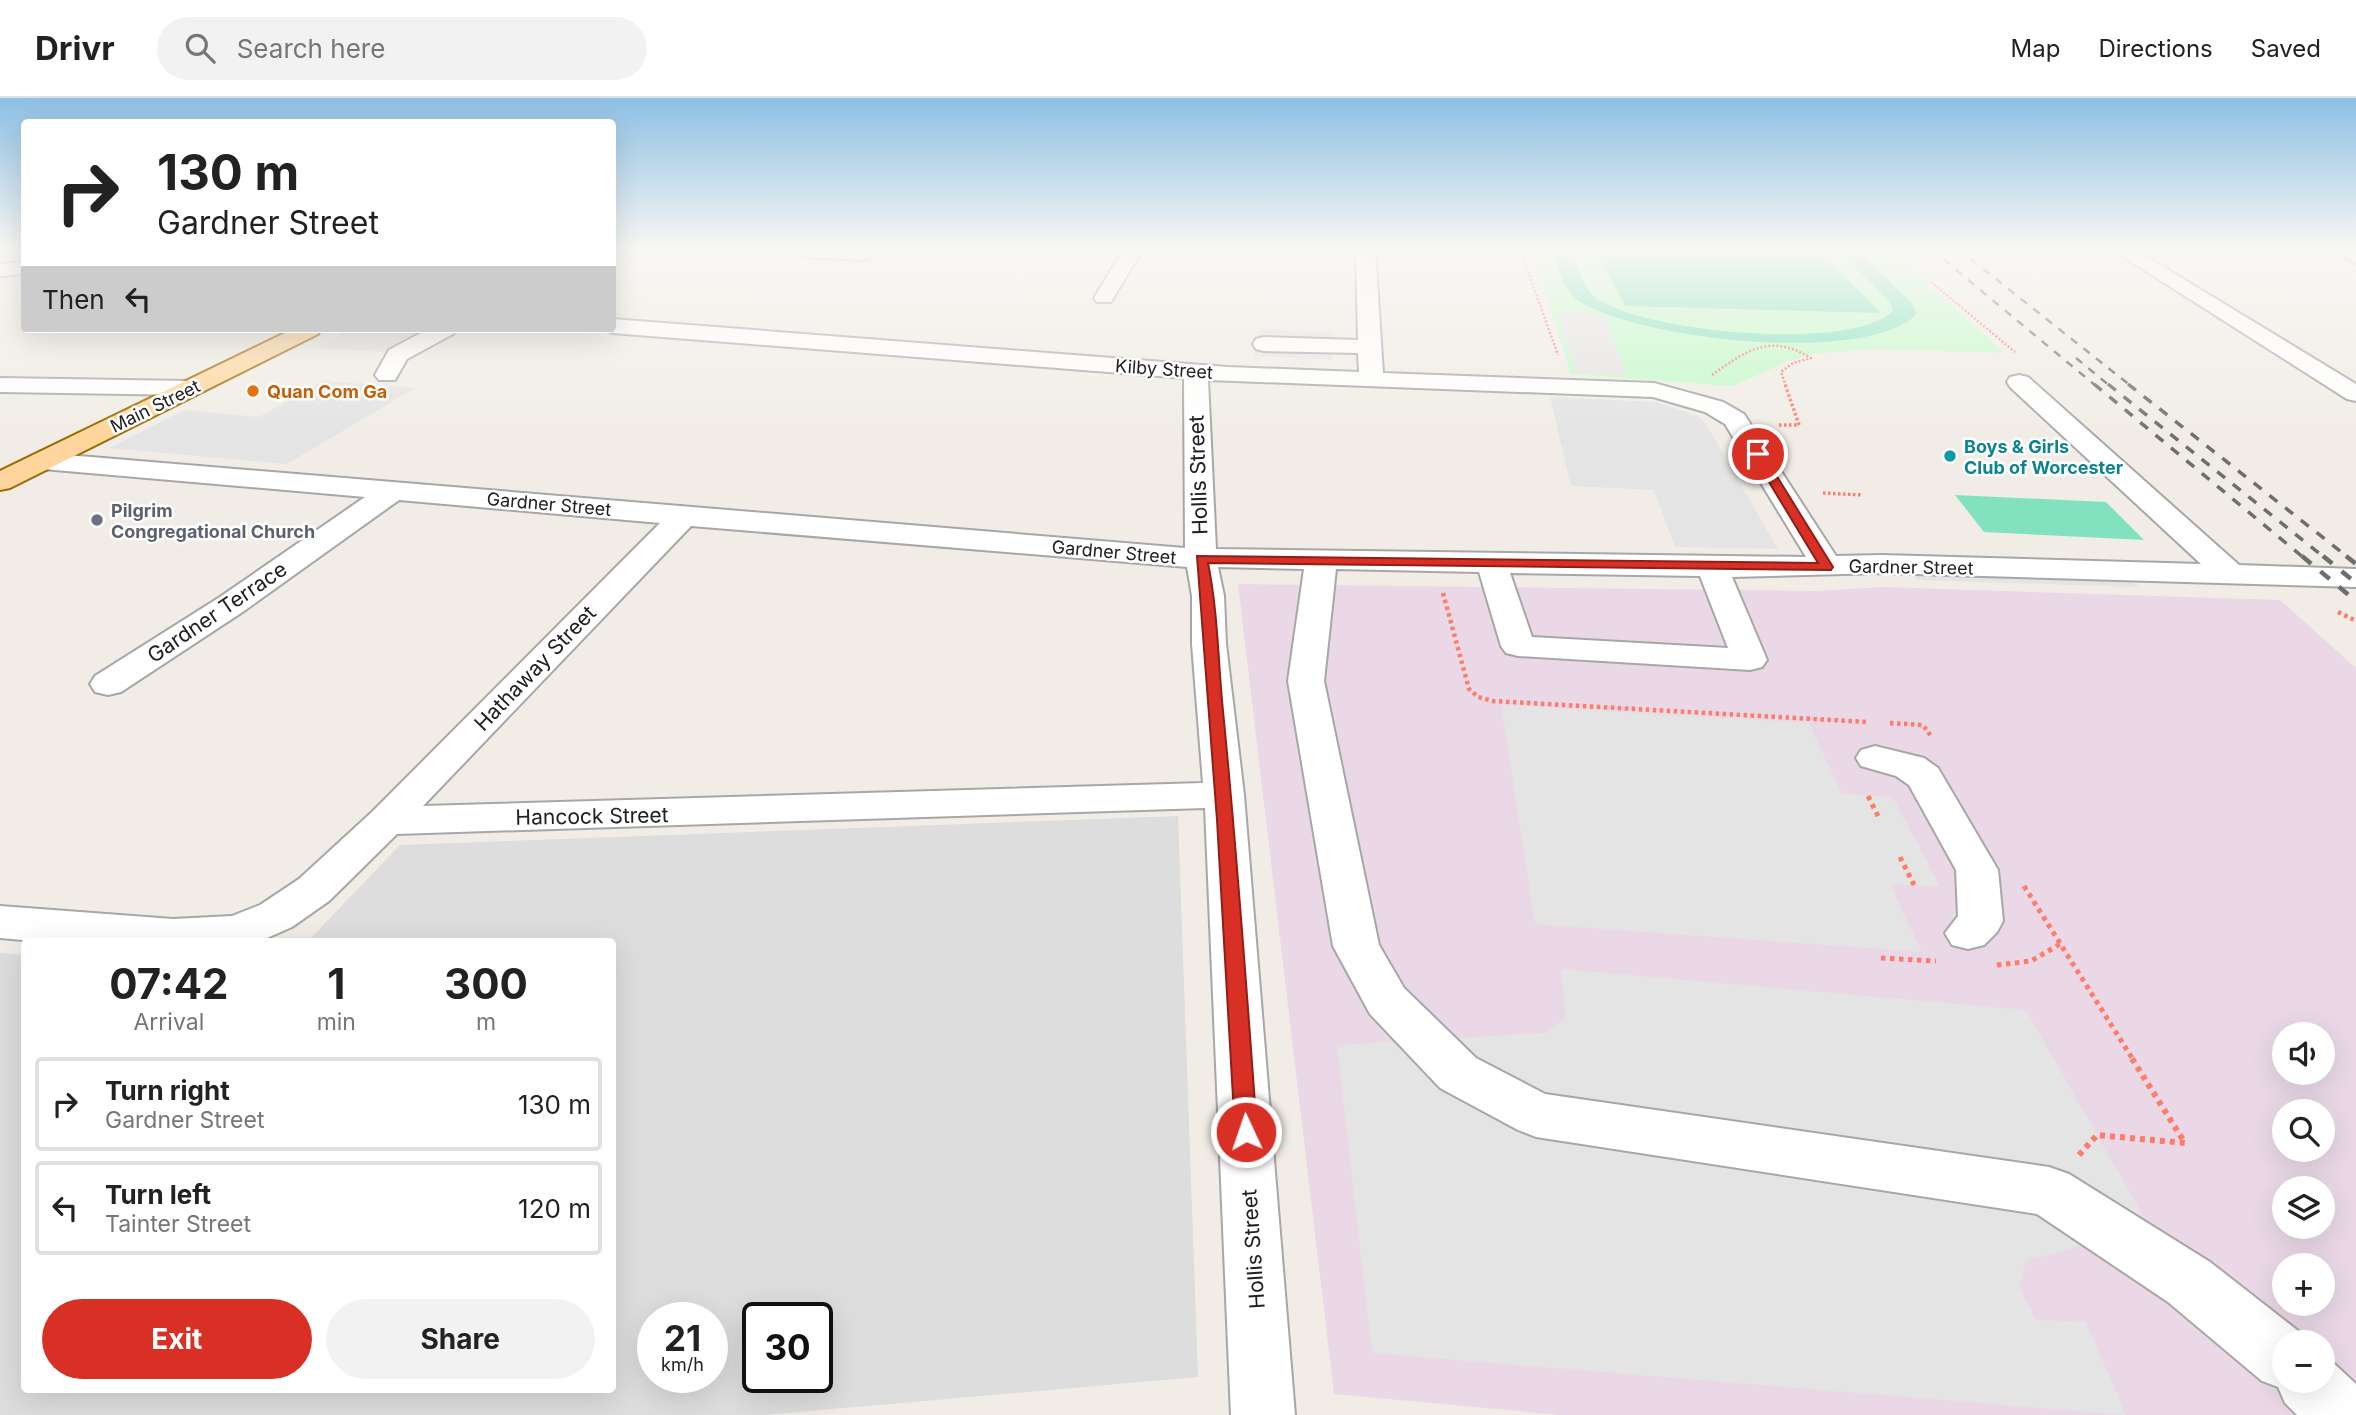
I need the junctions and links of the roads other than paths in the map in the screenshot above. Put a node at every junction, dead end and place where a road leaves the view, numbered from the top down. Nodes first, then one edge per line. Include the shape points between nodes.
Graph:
1 (1369, 310) edge
2 (2220, 310) edge
3 (616, 326) edge
4 (302, 333) edge
5 (438, 333) edge
6 (1264, 344) dead end
7 (1371, 347) junction
8 (1196, 372) junction
9 (387, 375) dead end
10 (1371, 378) junction
11 (2018, 382) dead end
12 (0, 386) edge
13 (190, 388) junction
14 (2356, 394) edge
15 (43, 461) junction
16 (0, 482) edge
17 (393, 491) junction
18 (684, 516) junction
19 (1201, 559) junction
20 (1321, 562) junction
21 (1492, 565) junction
22 (1712, 567) junction
23 (1827, 567) junction
24 (2231, 575) junction
25 (2356, 578) edge
26 (108, 684) dead end
27 (1873, 749) road end
28 (1224, 795) junction
29 (386, 821) junction
30 (0, 922) edge
31 (1968, 933) dead end
32 (2272, 1349) edge
33 (2320, 1393) edge
34 (1263, 1415) edge
35 (2343, 1415) edge

1 - 7 street
2 - 14 street
3 - 8 street, Kilby Street
4 - 13 main road, Main Street
5 - 9 street via 397,355
6 - 7 street
7 - 10 street
8 - 10 street, Kilby Street
8 - 19 street, Hollis Street
10 - 23 street, Kilby Street via 1622,387 1663,392 1714,407 1734,419 1745,433
11 - 24 street
12 - 13 street
13 - 15 main road, Main Street
15 - 16 main road, Main Street
15 - 17 street, Gardner Street
17 - 18 street, Gardner Street
17 - 26 street, Gardner Terrace
18 - 19 street, Gardner Street
18 - 29 street, Hathaway Street
19 - 20 street, Gardner Street
19 - 28 street, Hollis Street
20 - 21 street, Gardner Street
20 - 32 street via 1306,681 1356,946 1387,1001 1458,1073 1536,1115 2049,1191 2189,1282
21 - 22 street, Gardner Street
21 - 22 street via 1518,646 1750,660
22 - 23 street, Gardner Street
23 - 24 street, Gardner Street via 1882,564
24 - 25 street, Gardner Street
27 - 31 street via 1924,777 1929,845 1977,870 1981,920
28 - 29 street, Hancock Street
28 - 34 street, Hollis Street
29 - 30 street via 314,890 276,916 237,932 173,935
33 - 35 street

